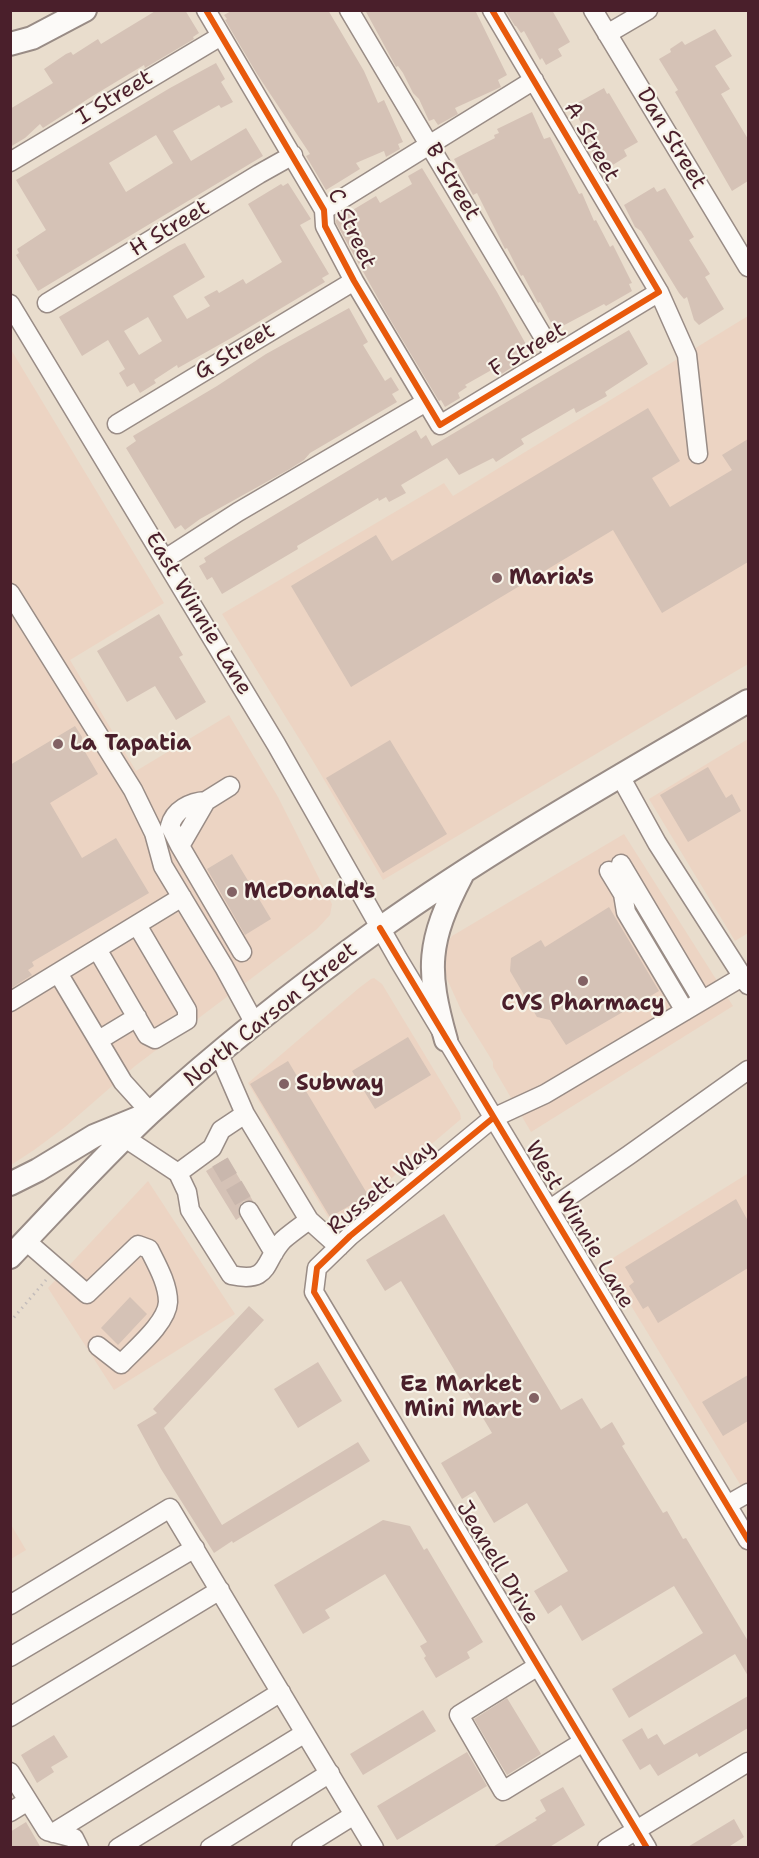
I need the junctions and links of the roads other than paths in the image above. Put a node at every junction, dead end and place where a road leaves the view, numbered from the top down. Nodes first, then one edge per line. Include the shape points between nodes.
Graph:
1 (85, 10) edge
2 (206, 10) edge
3 (349, 10) edge
4 (492, 10) edge
5 (593, 10) edge
6 (648, 10) edge
7 (608, 34) junction
8 (221, 36) junction
9 (10, 44) edge
10 (534, 80) junction
11 (430, 145) junction
12 (293, 155) junction
13 (10, 162) edge
14 (324, 210) junction
15 (748, 267) edge
16 (354, 281) junction
17 (659, 292) junction
18 (47, 303) dead end
19 (10, 304) edge
20 (554, 355) junction
21 (426, 402) junction
22 (117, 424) dead end
23 (698, 454) dead end
24 (165, 559) junction
25 (10, 593) edge
26 (748, 701) edge
27 (620, 776) junction
28 (231, 786) dead end
29 (462, 874) junction
30 (182, 897) junction
31 (137, 925) junction
32 (380, 928) junction
33 (97, 949) junction
34 (242, 952) dead end
35 (58, 973) junction
36 (745, 981) edge
37 (702, 1000) junction
38 (10, 1002) edge
39 (685, 1011) junction
40 (137, 1017) junction
41 (255, 1024) junction
42 (99, 1040) junction
43 (446, 1040) junction
44 (219, 1054) junction
45 (748, 1070) edge
46 (151, 1113) junction
47 (245, 1114) junction
48 (493, 1118) junction
49 (125, 1138) junction
50 (178, 1173) junction
51 (10, 1184) edge
52 (549, 1210) junction
53 (249, 1211) tunnel mouth
54 (309, 1220) junction
55 (26, 1241) junction
56 (339, 1247) junction
57 (274, 1253) junction
58 (10, 1257) edge
59 (316, 1297) joint
60 (98, 1346) dead end
61 (748, 1493) edge
62 (727, 1505) junction
63 (748, 1540) edge
64 (195, 1548) junction
65 (220, 1590) junction
66 (10, 1605) edge
67 (10, 1657) edge
68 (538, 1666) junction
69 (281, 1692) junction
70 (10, 1717) edge
71 (305, 1733) junction
72 (583, 1742) junction
73 (748, 1762) edge
74 (10, 1772) edge
75 (330, 1773) junction
76 (28, 1801) junction
77 (10, 1812) edge
78 (354, 1815) junction
79 (636, 1829) junction
80 (53, 1833) junction
81 (80, 1848) edge
82 (118, 1848) edge
83 (210, 1848) edge
84 (302, 1848) edge
85 (374, 1848) edge
86 (607, 1848) edge
87 (647, 1848) edge

1 - 9 main road via 32,38
2 - 8 street, C Street
3 - 11 street, B Street
4 - 10 street, A Street
5 - 7 street, Dan Street
6 - 7 street
7 - 15 street, Dan Street
8 - 12 street, C Street
8 - 13 street, I Street
10 - 11 street
10 - 17 street, A Street
11 - 14 street
11 - 20 street, B Street
12 - 14 street, C Street
12 - 18 street, H Street
14 - 16 street, C Street via 325,226
16 - 21 street, C Street
16 - 22 street, G Street
17 - 20 street, F Street
17 - 23 street, A Street via 687,355
19 - 24 street, East Winnie Lane
20 - 21 street, F Street via 440,425
21 - 24 street
24 - 32 street, East Winnie Lane
25 - 30 street via 133,790 154,833 163,866
26 - 27 main road, North Carson Street
27 - 29 main road, North Carson Street
27 - 36 street via 657,843
28 - 34 street via 206,801 195,801 174,816 170,826
29 - 32 main road, North Carson Street
29 - 43 main road via 445,908 433,949 434,989
30 - 31 street
30 - 41 street
31 - 33 street
31 - 40 street via 187,1010 187,1020 155,1039 147,1035
32 - 41 main road, North Carson Street
32 - 43 street, West Winnie Lane
33 - 35 street
33 - 40 street
35 - 38 street
35 - 42 street
36 - 37 street, Russett Way
37 - 39 street, Russett Way
37 - 39 street via 615,868 626,912
39 - 48 street, Russett Way via 545,1094
40 - 42 street
41 - 44 main road, North Carson Street
42 - 46 street via 123,1082
43 - 48 street, West Winnie Lane
44 - 46 main road, North Carson Street
44 - 47 street
45 - 52 street
46 - 49 main road, North Carson Street
46 - 51 main road via 94,1136
47 - 50 street via 221,1130 216,1155
47 - 54 street
48 - 52 street, West Winnie Lane
48 - 56 street, Russett Way
49 - 50 street
49 - 55 main road, North Carson Street
50 - 57 street via 187,1191 190,1210 231,1275 248,1279 261,1273
52 - 62 street, West Winnie Lane
53 - 57 street
54 - 56 street
54 - 57 street
55 - 58 main road, North Carson Street
55 - 60 street via 87,1293 138,1245 149,1249 161,1273 168,1302 158,1327 121,1364
56 - 59 street, Russett Way via 317,1268
59 - 68 street, Jeanell Drive
61 - 62 street
62 - 63 street, West Winnie Lane
64 - 65 street
64 - 66 street via 170,1508
64 - 67 street
65 - 69 street
65 - 70 street
68 - 72 street, Jeanell Drive
68 - 72 street via 459,1715 503,1791
69 - 71 street
69 - 80 street
71 - 75 street
71 - 82 street
72 - 79 street, Jeanell Drive
73 - 79 street
74 - 76 street
75 - 78 street
75 - 83 street
76 - 77 street
76 - 80 street via 47,1831
78 - 84 street
78 - 85 street
79 - 86 street
79 - 87 street, Jeanell Drive
80 - 81 street via 74,1838

